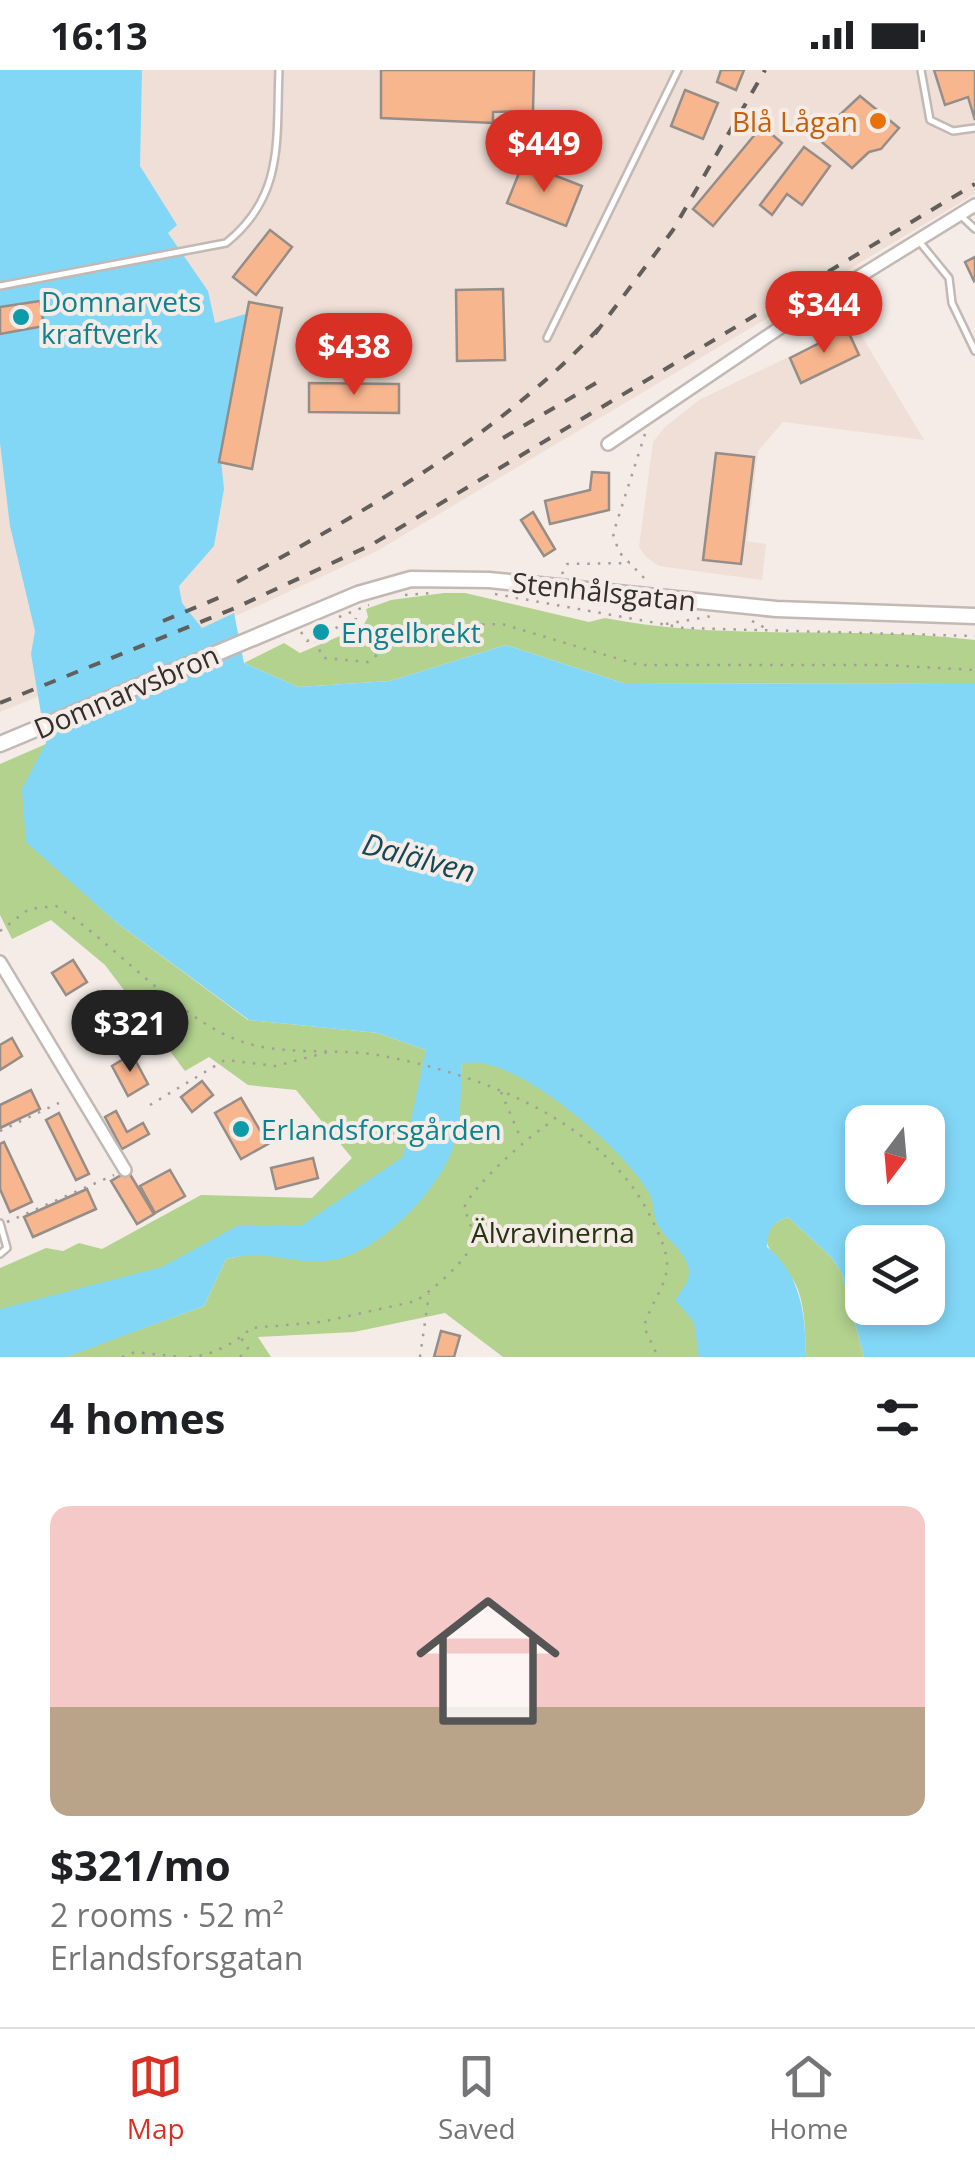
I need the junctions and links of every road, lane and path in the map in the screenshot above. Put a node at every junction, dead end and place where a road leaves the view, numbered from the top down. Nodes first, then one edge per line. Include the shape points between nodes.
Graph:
1 (279, 70) edge
2 (678, 70) edge
3 (921, 70) edge
4 (975, 128) edge
5 (975, 205) edge
6 (958, 213) junction
7 (975, 229) edge
8 (916, 238) junction
9 (0, 286) edge
10 (547, 338) dead end
11 (975, 351) edge
12 (646, 432) dead end
13 (608, 444) dead end
14 (632, 563) junction
15 (574, 575) dead end
16 (648, 582) dead end
17 (439, 593) dead end
18 (490, 594) dead end
19 (390, 596) dead end
20 (373, 604) dead end
21 (645, 608) dead end
22 (356, 610) junction
23 (713, 616) dead end
24 (975, 616) edge
25 (338, 618) dead end
26 (750, 620) dead end
27 (643, 622) junction
28 (660, 624) junction
29 (768, 630) junction
30 (300, 632) dead end
31 (975, 636) edge
32 (315, 640) junction
33 (244, 642) joint
34 (975, 670) edge
35 (4, 742) edge
36 (0, 931) edge
37 (0, 962) edge
38 (330, 1051) junction
39 (501, 1092) junction
40 (58, 1103) dead end
41 (150, 1105) dead end
42 (554, 1121) junction
43 (0, 1132) edge
44 (522, 1141) junction
45 (125, 1170) joint
46 (1, 1224) edge
47 (0, 1254) edge
48 (429, 1292) junction
49 (241, 1338) junction
50 (122, 1357) edge
51 (181, 1357) edge
52 (189, 1357) edge
53 (203, 1357) edge
54 (240, 1357) edge
55 (420, 1357) edge
56 (658, 1357) edge

1 - 9 lane via 270,189 253,221 226,243
2 - 10 lane
3 - 4 lane via 930,120 953,130
5 - 6 street
6 - 7 lane
6 - 8 street
8 - 11 lane via 949,278 952,303
8 - 13 street
12 - 14 path via 613,534 614,545
14 - 15 path via 578,560 560,573
14 - 16 path
17 - 19 path
18 - 27 path
20 - 22 path
21 - 27 path
22 - 25 path
22 - 32 path via 356,619
23 - 28 path
24 - 33 street, Stenhålsgatan via 776,609 488,580 411,579
26 - 29 path
27 - 28 path
28 - 29 path
29 - 31 path
30 - 32 path
32 - 34 path via 323,658 368,662 432,626 502,624 639,665
33 - 35 street, Domnarvsbron
36 - 38 path via 28,909 56,906 239,1041
37 - 45 street
38 - 39 path via 419,1064
38 - 41 path via 276,1066 225,1060
39 - 42 path
39 - 44 path
40 - 43 path
42 - 44 path
42 - 56 path via 617,1164 662,1242 666,1278 644,1326
44 - 48 path via 470,1192 464,1208 474,1238 470,1250
45 - 46 path
46 - 47 lane via 8,1248
48 - 49 path via 416,1301 320,1322 251,1328
48 - 55 path
49 - 53 path
49 - 54 path via 248,1348
50 - 51 path
52 - 53 path

